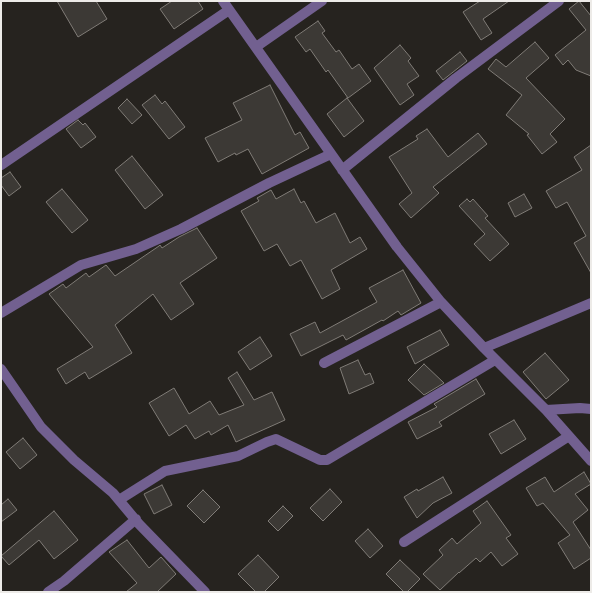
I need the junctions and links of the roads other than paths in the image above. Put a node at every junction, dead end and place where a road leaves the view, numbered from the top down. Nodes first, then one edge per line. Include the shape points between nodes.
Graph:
1 (223, 1) edge
2 (322, 1) edge
3 (559, 1) edge
4 (230, 10) junction
5 (256, 47) junction
6 (331, 154) junction
7 (1, 165) edge
8 (342, 170) junction
9 (440, 302) junction
10 (591, 303) edge
11 (1, 313) edge
12 (484, 348) junction
13 (495, 360) junction
14 (324, 363) dead end
15 (1, 369) edge
16 (591, 409) edge
17 (546, 410) junction
18 (569, 436) junction
19 (591, 461) edge
20 (119, 500) junction
21 (136, 519) junction
22 (404, 542) dead end
23 (48, 592) edge
24 (204, 592) edge

1 - 4 street
2 - 5 street
3 - 8 street via 456,78
4 - 5 street
4 - 7 street
5 - 6 street
6 - 8 street
6 - 11 street via 136,249 80,265
8 - 9 street
9 - 12 street
9 - 14 street
10 - 12 street
12 - 13 street
13 - 17 street
13 - 20 street via 327,460 320,460 276,439 238,456 165,471
15 - 20 street via 41,427
16 - 17 street
17 - 18 street
18 - 19 street
18 - 22 street
20 - 21 street
21 - 23 street
21 - 24 street

